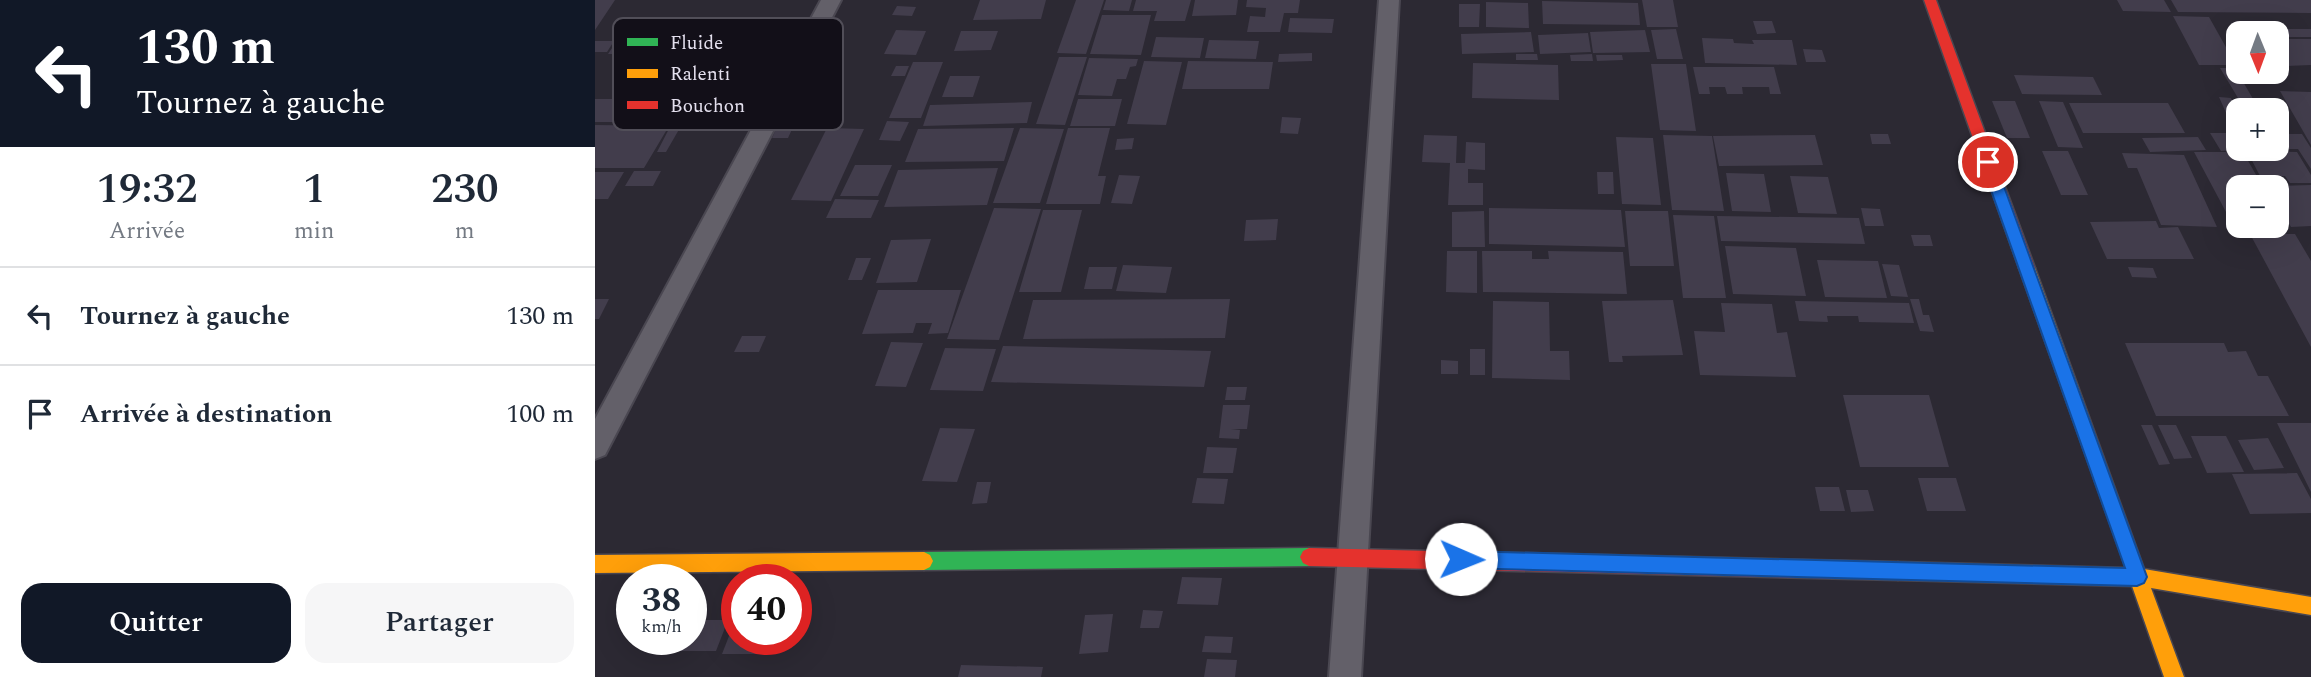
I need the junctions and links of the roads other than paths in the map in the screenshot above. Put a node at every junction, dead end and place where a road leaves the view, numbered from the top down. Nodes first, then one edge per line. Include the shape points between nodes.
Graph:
1 (831, 0) edge
2 (1389, 0) edge
3 (1930, 0) edge
4 (821, 18) edge
5 (762, 130) edge
6 (595, 446) edge
7 (1353, 557) junction
8 (595, 564) edge
9 (2137, 577) junction
10 (2311, 607) edge
11 (1345, 677) edge
12 (2173, 677) edge

1 - 4 street
2 - 7 street
3 - 9 street
5 - 6 street
7 - 8 street
7 - 9 street
7 - 11 street
9 - 10 street
9 - 12 street

